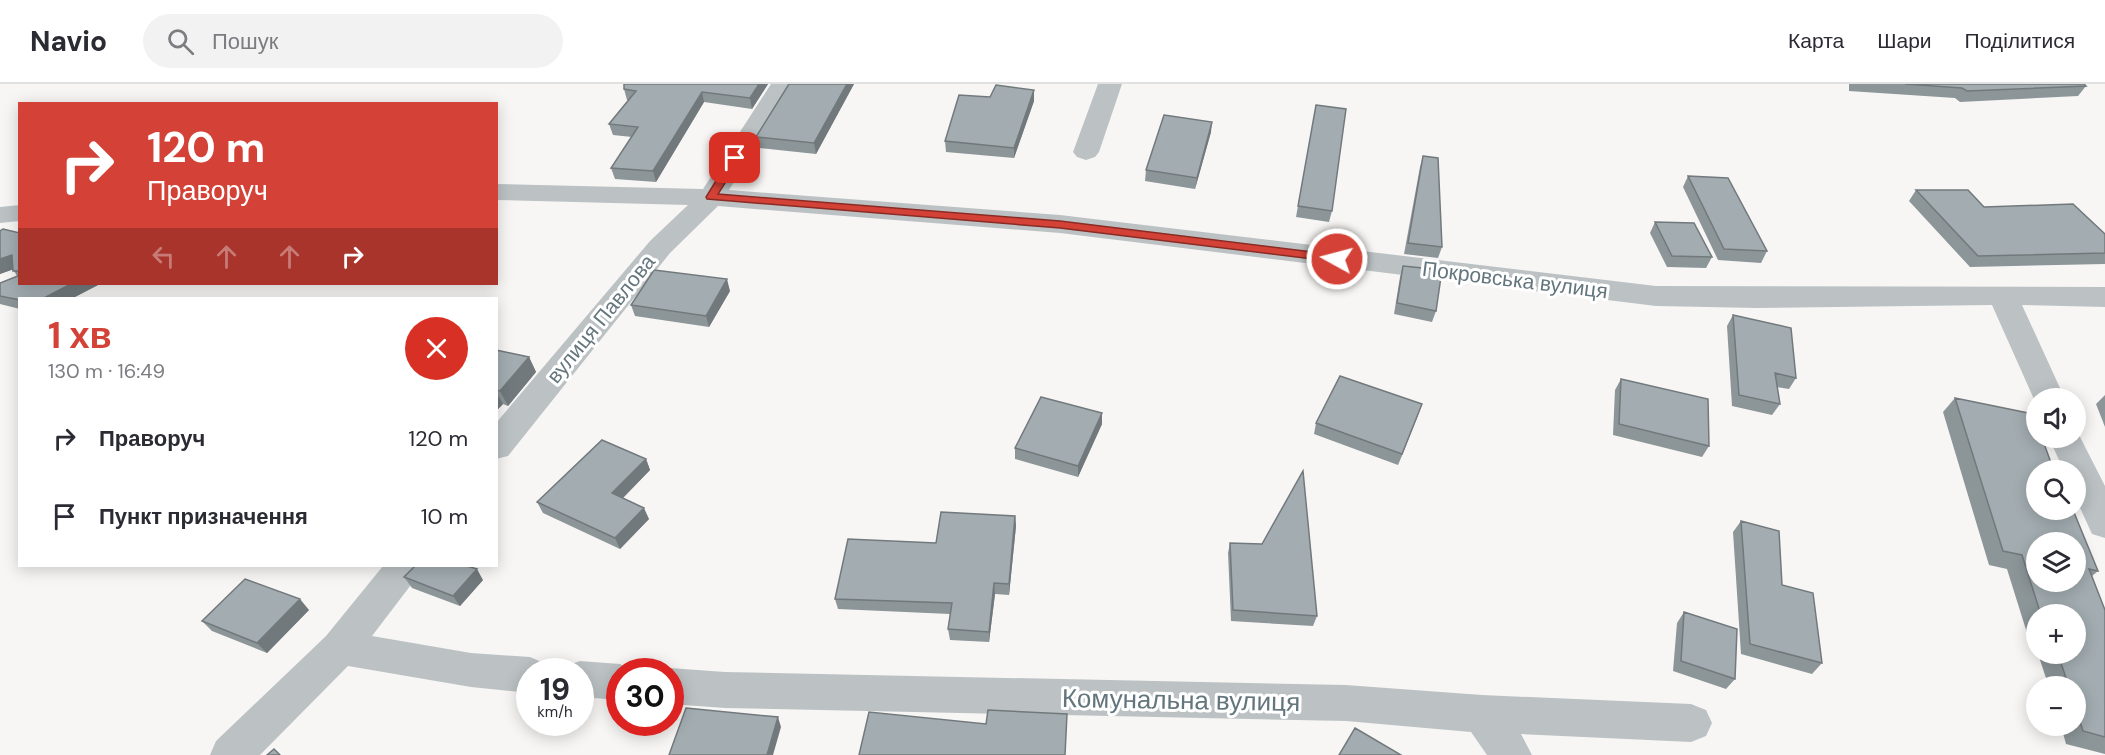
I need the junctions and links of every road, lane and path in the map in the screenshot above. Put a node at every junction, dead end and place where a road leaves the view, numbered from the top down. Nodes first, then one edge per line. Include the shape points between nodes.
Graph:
1 (783, 84) edge
2 (1110, 84) edge
3 (1086, 152) dead end
4 (498, 192) edge
5 (711, 197) junction
6 (18, 213) edge
7 (0, 215) edge
8 (2002, 295) junction
9 (2105, 297) edge
10 (2044, 388) edge
11 (498, 445) edge
12 (2071, 448) edge
13 (2105, 524) edge
14 (403, 567) edge
15 (339, 648) junction
16 (516, 674) edge
17 (684, 687) edge
18 (1482, 714) junction
19 (1691, 723) dead end
20 (231, 755) edge
21 (1511, 755) edge

1 - 5 street, вулиця Павлова
2 - 3 street
4 - 5 street, Покровська вулиця
5 - 8 street, Покровська вулиця via 1060,224 1656,296
5 - 11 street, вулиця Павлова via 660,248
6 - 7 street
8 - 9 street, Покровська вулиця
8 - 10 street
12 - 13 street
14 - 15 street
15 - 16 street
15 - 20 street
17 - 18 street, Комунальна вулиця via 1346,703
18 - 19 street, Комунальна вулиця
18 - 21 street

